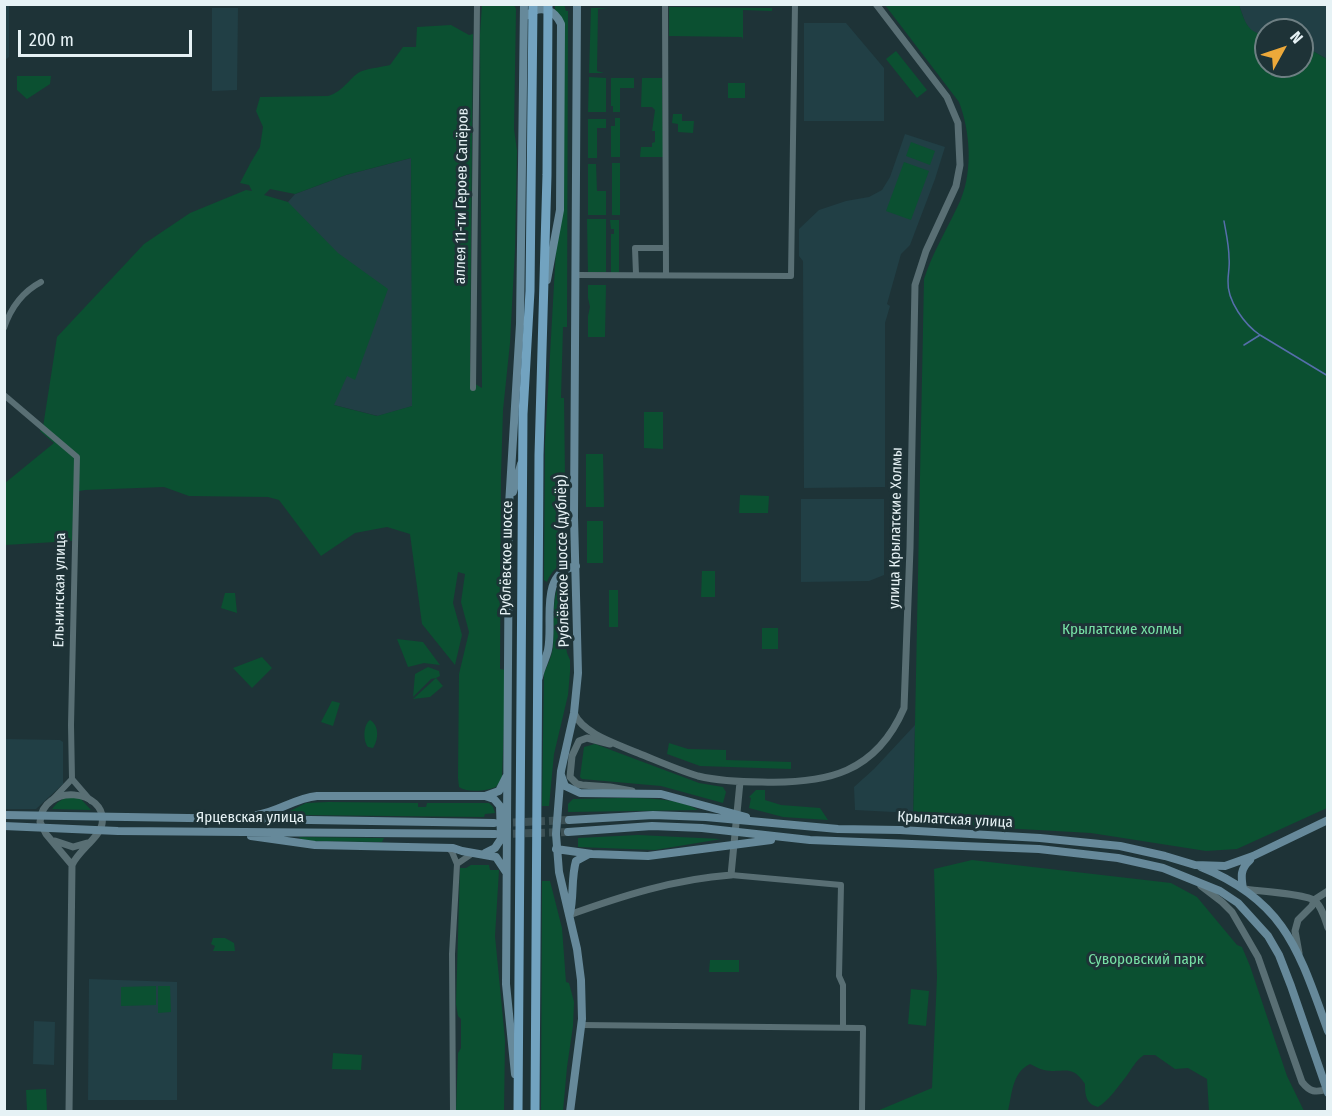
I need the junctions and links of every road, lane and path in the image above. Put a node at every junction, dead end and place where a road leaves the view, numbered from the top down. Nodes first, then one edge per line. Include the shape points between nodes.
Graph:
1 (477, 4) edge
2 (524, 4) edge
3 (533, 4) edge
4 (548, 4) edge
5 (577, 4) edge
6 (665, 4) edge
7 (795, 4) edge
8 (876, 4) edge
9 (524, 20) junction
10 (666, 248) junction
11 (636, 274) junction
12 (666, 274) junction
13 (576, 275) junction
14 (41, 282) dead end
15 (544, 291) junction
16 (4, 328) edge
17 (473, 388) dead end
18 (4, 395) edge
19 (523, 458) junction
20 (509, 505) junction
21 (576, 566) junction
22 (537, 683) junction
23 (574, 713) junction
24 (626, 748) junction
25 (508, 770) junction
26 (561, 771) junction
27 (72, 779) junction
28 (740, 782) junction
29 (641, 793) junction
30 (485, 796) junction
31 (52, 801) junction
32 (91, 801) junction
33 (4, 815) edge
34 (41, 815) junction
35 (102, 816) junction
36 (172, 817) junction
37 (234, 819) junction
38 (569, 820) tunnel mouth
39 (1328, 820) edge
40 (494, 823) tunnel mouth
41 (772, 824) junction
42 (4, 826) edge
43 (41, 826) junction
44 (100, 831) junction
45 (171, 832) junction
46 (225, 832) junction
47 (568, 832) tunnel mouth
48 (495, 834) tunnel mouth
49 (52, 840) junction
50 (810, 840) junction
51 (90, 841) junction
52 (443, 847) junction
53 (556, 849) junction
54 (478, 853) junction
55 (592, 854) junction
56 (1253, 856) junction
57 (457, 864) junction
58 (72, 865) junction
59 (1195, 865) junction
60 (507, 875) junction
61 (731, 875) junction
62 (1188, 878) junction
63 (1243, 889) junction
64 (1328, 891) edge
65 (1314, 900) junction
66 (569, 915) junction
67 (1328, 928) edge
68 (1299, 955) junction
69 (581, 1025) junction
70 (843, 1027) junction
71 (1328, 1031) edge
72 (1328, 1091) edge
73 (518, 1099) junction
74 (69, 1112) edge
75 (453, 1112) edge
76 (518, 1112) edge
77 (535, 1112) edge
78 (570, 1112) edge
79 (862, 1112) edge

1 - 17 street, аллея 11-ти Героев Сапёров
2 - 9 main road
3 - 19 main road, Рублёвское шоссе via 530,291
4 - 15 main road, Рублёвское шоссе
5 - 13 main road, Рублёвское шоссе (дублёр)
6 - 10 street
7 - 12 street via 792,276
8 - 28 street, улица Крылатские Холмы via 948,97 960,136 956,186 915,285 904,708 884,742 854,767 805,782
9 - 15 main road via 542,9 552,12 561,24 560,210
9 - 20 main road via 520,324
10 - 11 street via 635,248
10 - 12 street
11 - 12 street
11 - 13 street
13 - 21 main road, Рублёвское шоссе (дублёр)
14 - 16 street via 19,299
15 - 22 main road, Рублёвское шоссе
18 - 27 street, Ельнинская улица via 77,457
19 - 20 main road
19 - 73 main road, Рублёвское шоссе
20 - 25 main road
21 - 22 main road via 559,574 553,586 549,648
21 - 23 main road, Рублёвское шоссе (дублёр) via 578,674
22 - 77 main road, Рублёвское шоссе
23 - 24 street, улица Крылатские Холмы via 586,728
23 - 26 main road, Рублёвское шоссе (дублёр)
24 - 28 street, улица Крылатские Холмы via 699,776
24 - 29 street via 587,738 579,741 572,756 570,777 577,784
25 - 30 main road via 499,791
25 - 60 main road
26 - 29 main road via 563,783 574,791
26 - 53 main road, Рублёвское шоссе (дублёр)
27 - 31 street
27 - 32 street
28 - 61 street
29 - 41 main road via 661,794
30 - 37 main road via 316,796 264,814
30 - 54 main road via 500,806 501,839 494,849
31 - 32 street via 70,794
31 - 34 street
32 - 35 street
33 - 34 main road, Ярцевская улица
34 - 35 main road, Ярцевская улица
34 - 43 street
35 - 36 main road, Ярцевская улица
35 - 44 street
36 - 37 main road, Ярцевская улица
36 - 45 main road via 166,824
37 - 40 main road, Ярцевская улица
38 - 41 main road, Крылатская улица via 652,815
39 - 56 main road, Крылатская улица
41 - 59 main road, Крылатская улица via 1040,838 1120,846
42 - 43 main road, Ярцевская улица
43 - 44 main road, Ярцевская улица
43 - 49 street
44 - 45 main road, Ярцевская улица
44 - 51 street
45 - 46 main road, Ярцевская улица
46 - 48 main road, Ярцевская улица
46 - 52 main road via 315,845
47 - 50 main road, Крылатская улица via 652,826
49 - 51 street via 73,847
49 - 58 street
50 - 55 main road via 741,843 663,855
50 - 62 main road, Крылатская улица via 1040,849 1118,858
51 - 58 street
52 - 54 main road
52 - 57 street via 452,852
53 - 55 main road
53 - 66 main road, Рублёвское шоссе (дублёр)
54 - 57 street
54 - 60 main road via 496,856
55 - 66 main road via 576,861
56 - 59 main road, Крылатская улица via 1225,866
56 - 63 main road via 1242,870
57 - 75 street via 452,954
58 - 74 street
59 - 63 main road
60 - 73 main road via 506,984
61 - 66 street via 637,892
61 - 70 street via 841,885 839,976 843,986
62 - 72 main road, Крылатская улица via 1239,903 1268,936 1279,955
62 - 72 street via 1222,902 1240,922 1258,957 1302,1082 1317,1093
63 - 65 street
63 - 68 main road via 1279,923
64 - 65 street
65 - 67 street
65 - 68 street via 1296,924
66 - 69 main road, Рублёвское шоссе (дублёр) via 580,966
68 - 71 main road
69 - 70 street
69 - 78 main road, Рублёвское шоссе (дублёр)
70 - 79 street via 863,1028
73 - 76 main road, Рублёвское шоссе

